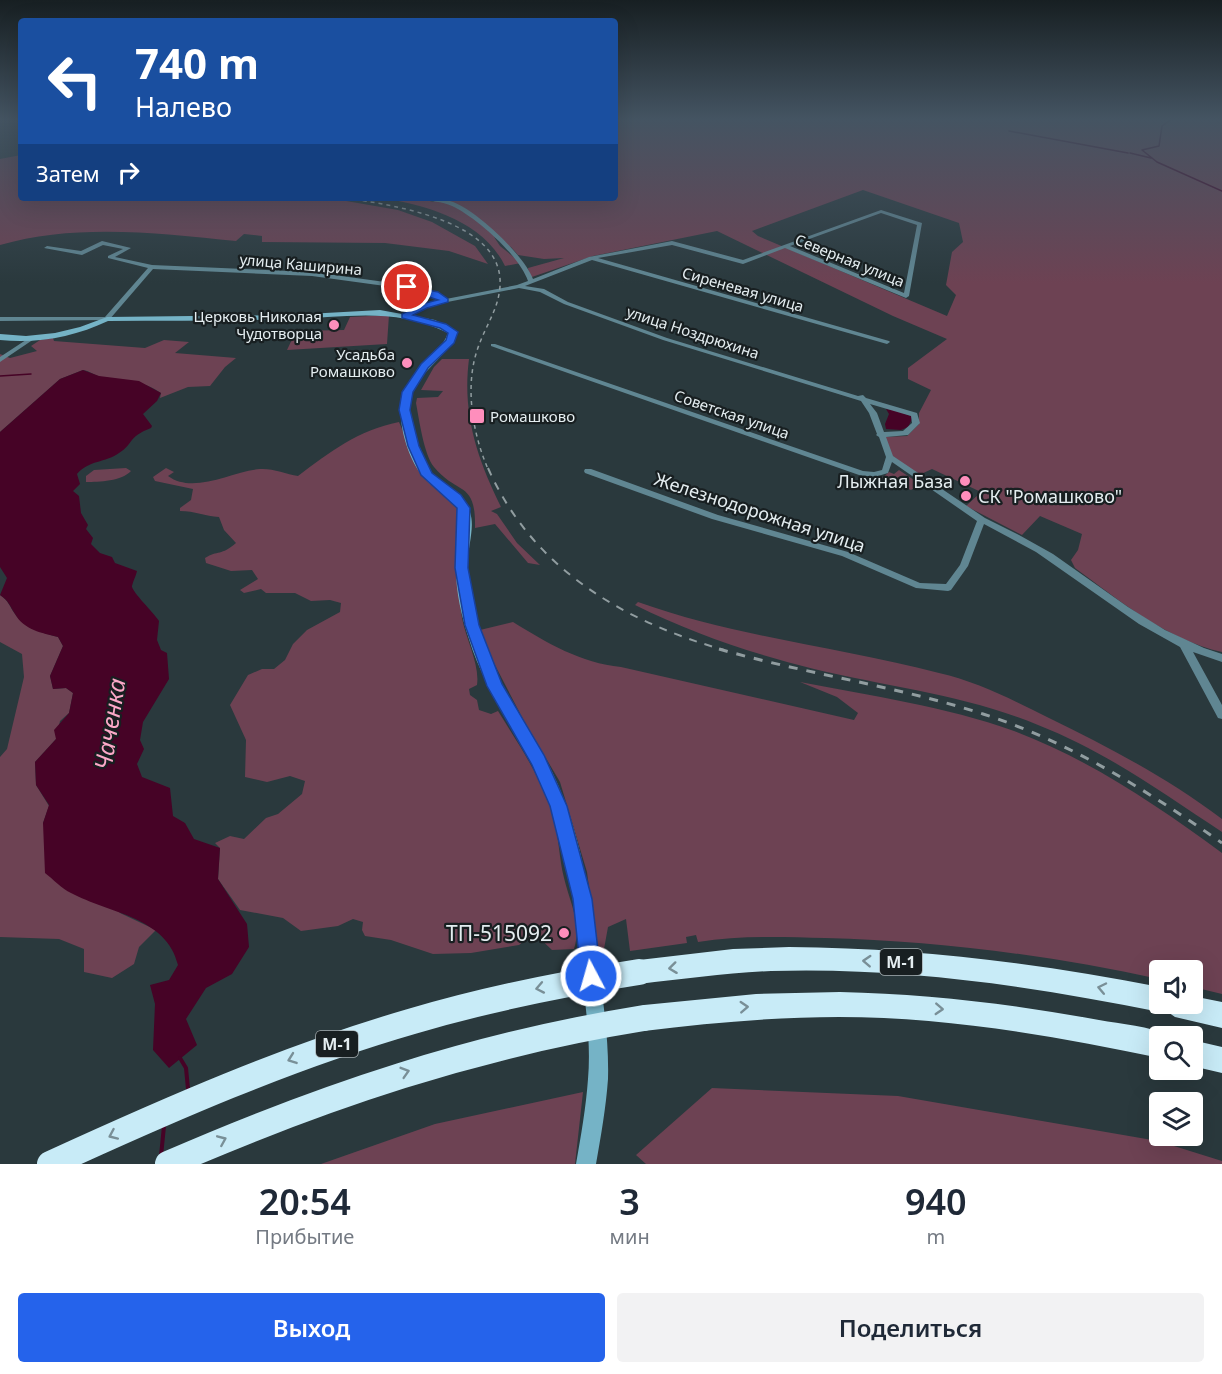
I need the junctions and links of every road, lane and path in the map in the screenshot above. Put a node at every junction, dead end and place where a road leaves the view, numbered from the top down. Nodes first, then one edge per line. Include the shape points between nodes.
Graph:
1 (441, 201) edge
2 (784, 246) junction
3 (47, 248) dead end
4 (591, 258) junction
5 (152, 267) junction
6 (531, 282) junction
7 (519, 286) junction
8 (445, 301) junction
9 (405, 316) junction
10 (0, 319) edge
11 (107, 319) junction
12 (0, 336) edge
13 (34, 338) junction
14 (887, 342) dead end
15 (493, 345) dead end
16 (0, 360) edge
17 (861, 396) junction
18 (880, 435) junction
19 (890, 457) junction
20 (588, 471) dead end
21 (982, 520) junction
22 (1184, 645) junction
23 (1222, 658) edge
24 (1222, 715) edge
25 (1149, 998) edge
26 (1203, 1011) edge
27 (1222, 1015) edge
28 (1149, 1043) edge
29 (1203, 1056) edge
30 (1222, 1060) edge
31 (50, 1164) edge
32 (168, 1164) edge
33 (586, 1164) edge

1 - 6 street via 453,203 508,247 523,263
2 - 2 street, Северная улица via 882,211 920,224 906,296
2 - 4 street via 742,262 672,243
3 - 5 street, улица Каширина via 82,253 102,243 128,248 110,257
4 - 6 street
4 - 14 street, Сиреневая улица
5 - 8 street, улица Каширина via 312,274 407,287 435,294
5 - 11 street
6 - 7 street
7 - 8 street
7 - 17 street, улица Ноздрюхина via 542,290 566,303 675,342
8 - 9 street
9 - 11 street via 380,312
9 - 33 street via 453,332 450,341 416,376 405,410 421,466 464,508 461,568 477,644 559,806 582,899 598,1048 598,1078
10 - 11 street
11 - 13 street via 85,328
12 - 13 street
13 - 16 street
15 - 19 street, Советская улица via 861,473 880,474
17 - 18 street via 873,413
17 - 18 street, улица Ноздрюхина via 914,415 915,423 905,433
18 - 19 street
19 - 21 street
20 - 21 street, Железнодорожная улица via 715,517 845,554 920,586 948,588 964,566
21 - 22 street via 1042,551 1135,618
22 - 23 street
22 - 24 street
25 -> 31 highway, М-1, bridge via 941,964 788,959 707,963 639,972 538,988 351,1039 196,1098
26 - 27 highway
32 -> 28 highway, bridge via 288,1112 419,1068 544,1035 714,1009 795,1004 950,1010
29 - 30 highway

